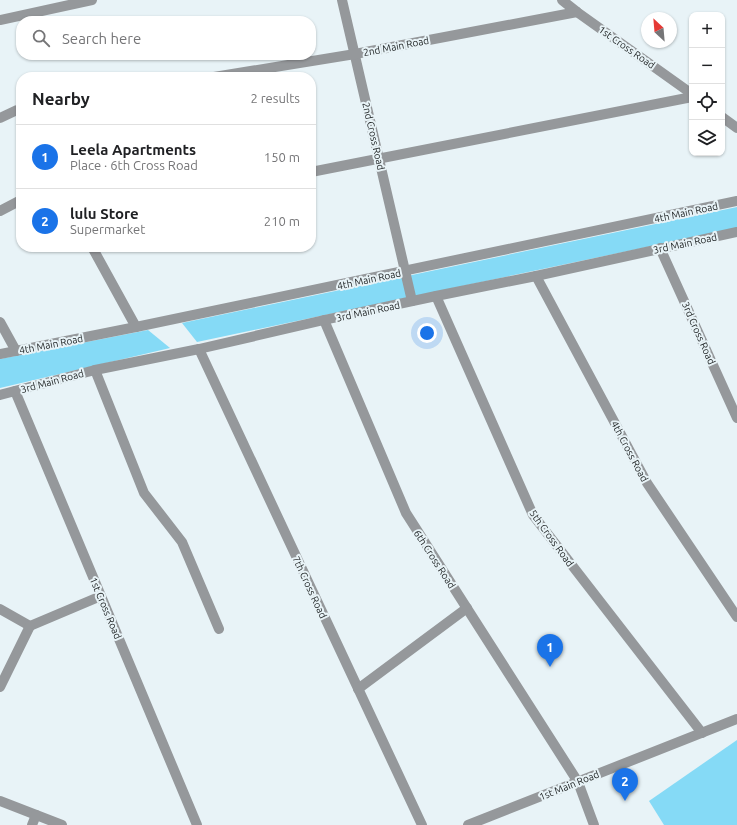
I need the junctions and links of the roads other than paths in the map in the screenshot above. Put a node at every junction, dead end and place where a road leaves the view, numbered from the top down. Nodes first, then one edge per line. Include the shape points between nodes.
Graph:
1 (92, 0) edge
2 (342, 0) edge
3 (562, 0) edge
4 (577, 12) junction
5 (18, 16) edge
6 (16, 17) edge
7 (0, 20) edge
8 (355, 54) junction
9 (245, 72) edge
10 (689, 92) edge
11 (689, 98) edge
12 (16, 113) edge
13 (0, 118) edge
14 (725, 119) edge
15 (737, 128) edge
16 (380, 159) junction
17 (316, 171) edge
18 (737, 201) edge
19 (16, 203) edge
20 (0, 211) edge
21 (737, 232) edge
22 (660, 248) junction
23 (95, 252) edge
24 (404, 271) junction
25 (536, 276) junction
26 (436, 296) junction
27 (412, 301) junction
28 (324, 320) junction
29 (0, 322) edge
30 (136, 327) junction
31 (199, 349) junction
32 (16, 351) junction
33 (0, 354) edge
34 (95, 370) junction
35 (15, 391) junction
36 (0, 394) edge
37 (737, 418) edge
38 (101, 596) junction
39 (466, 608) junction
40 (0, 609) edge
41 (737, 617) edge
42 (30, 626) junction
43 (219, 629) dead end
44 (0, 687) edge
45 (358, 689) junction
46 (737, 718) edge
47 (702, 732) junction
48 (578, 782) junction
49 (0, 801) edge
50 (36, 815) junction
51 (32, 825) edge
52 (62, 825) edge
53 (197, 825) edge
54 (422, 825) edge
55 (468, 825) edge
56 (594, 825) edge

1 - 5 street
2 - 8 street, 2nd Cross Road
3 - 4 street, 1st Cross Road
4 - 8 street, 2nd Main Road
4 - 10 street, 1st Cross Road
6 - 7 street
8 - 9 street, 2nd Main Road
8 - 16 street, 2nd Cross Road
11 - 16 street
12 - 13 street
14 - 15 street
16 - 17 street
16 - 24 street, 2nd Cross Road
18 - 24 street, 4th Main Road
19 - 20 street
21 - 22 street, 3rd Main Road
22 - 25 street, 3rd Main Road
22 - 37 street, 3rd Cross Road
23 - 30 street
24 - 27 street, 2nd Cross Road
24 - 30 street, 4th Main Road
25 - 26 street, 3rd Main Road
25 - 41 street, 4th Cross Road via 647,483
26 - 27 street, 3rd Main Road
26 - 47 street, 5th Cross Road via 533,515
27 - 28 street, 3rd Main Road
28 - 31 street, 3rd Main Road
28 - 39 street, 6th Cross Road via 406,513
29 - 32 street
30 - 32 street, 4th Main Road
31 - 34 street, 3rd Main Road
31 - 45 street, 7th Cross Road
32 - 33 street, 4th Main Road
34 - 35 street, 3rd Main Road
34 - 43 street via 144,493 182,542
35 - 36 street, 3rd Main Road
35 - 38 street, 1st Cross Road
38 - 42 street
38 - 53 street, 1st Cross Road
39 - 45 street
39 - 48 street, 6th Cross Road
40 - 42 street
42 - 44 street
45 - 54 street, 7th Cross Road
46 - 47 street, 1st Main Road
47 - 48 street, 1st Main Road
48 - 55 street, 1st Main Road
48 - 56 street
49 - 50 street
50 - 51 street
50 - 52 street

